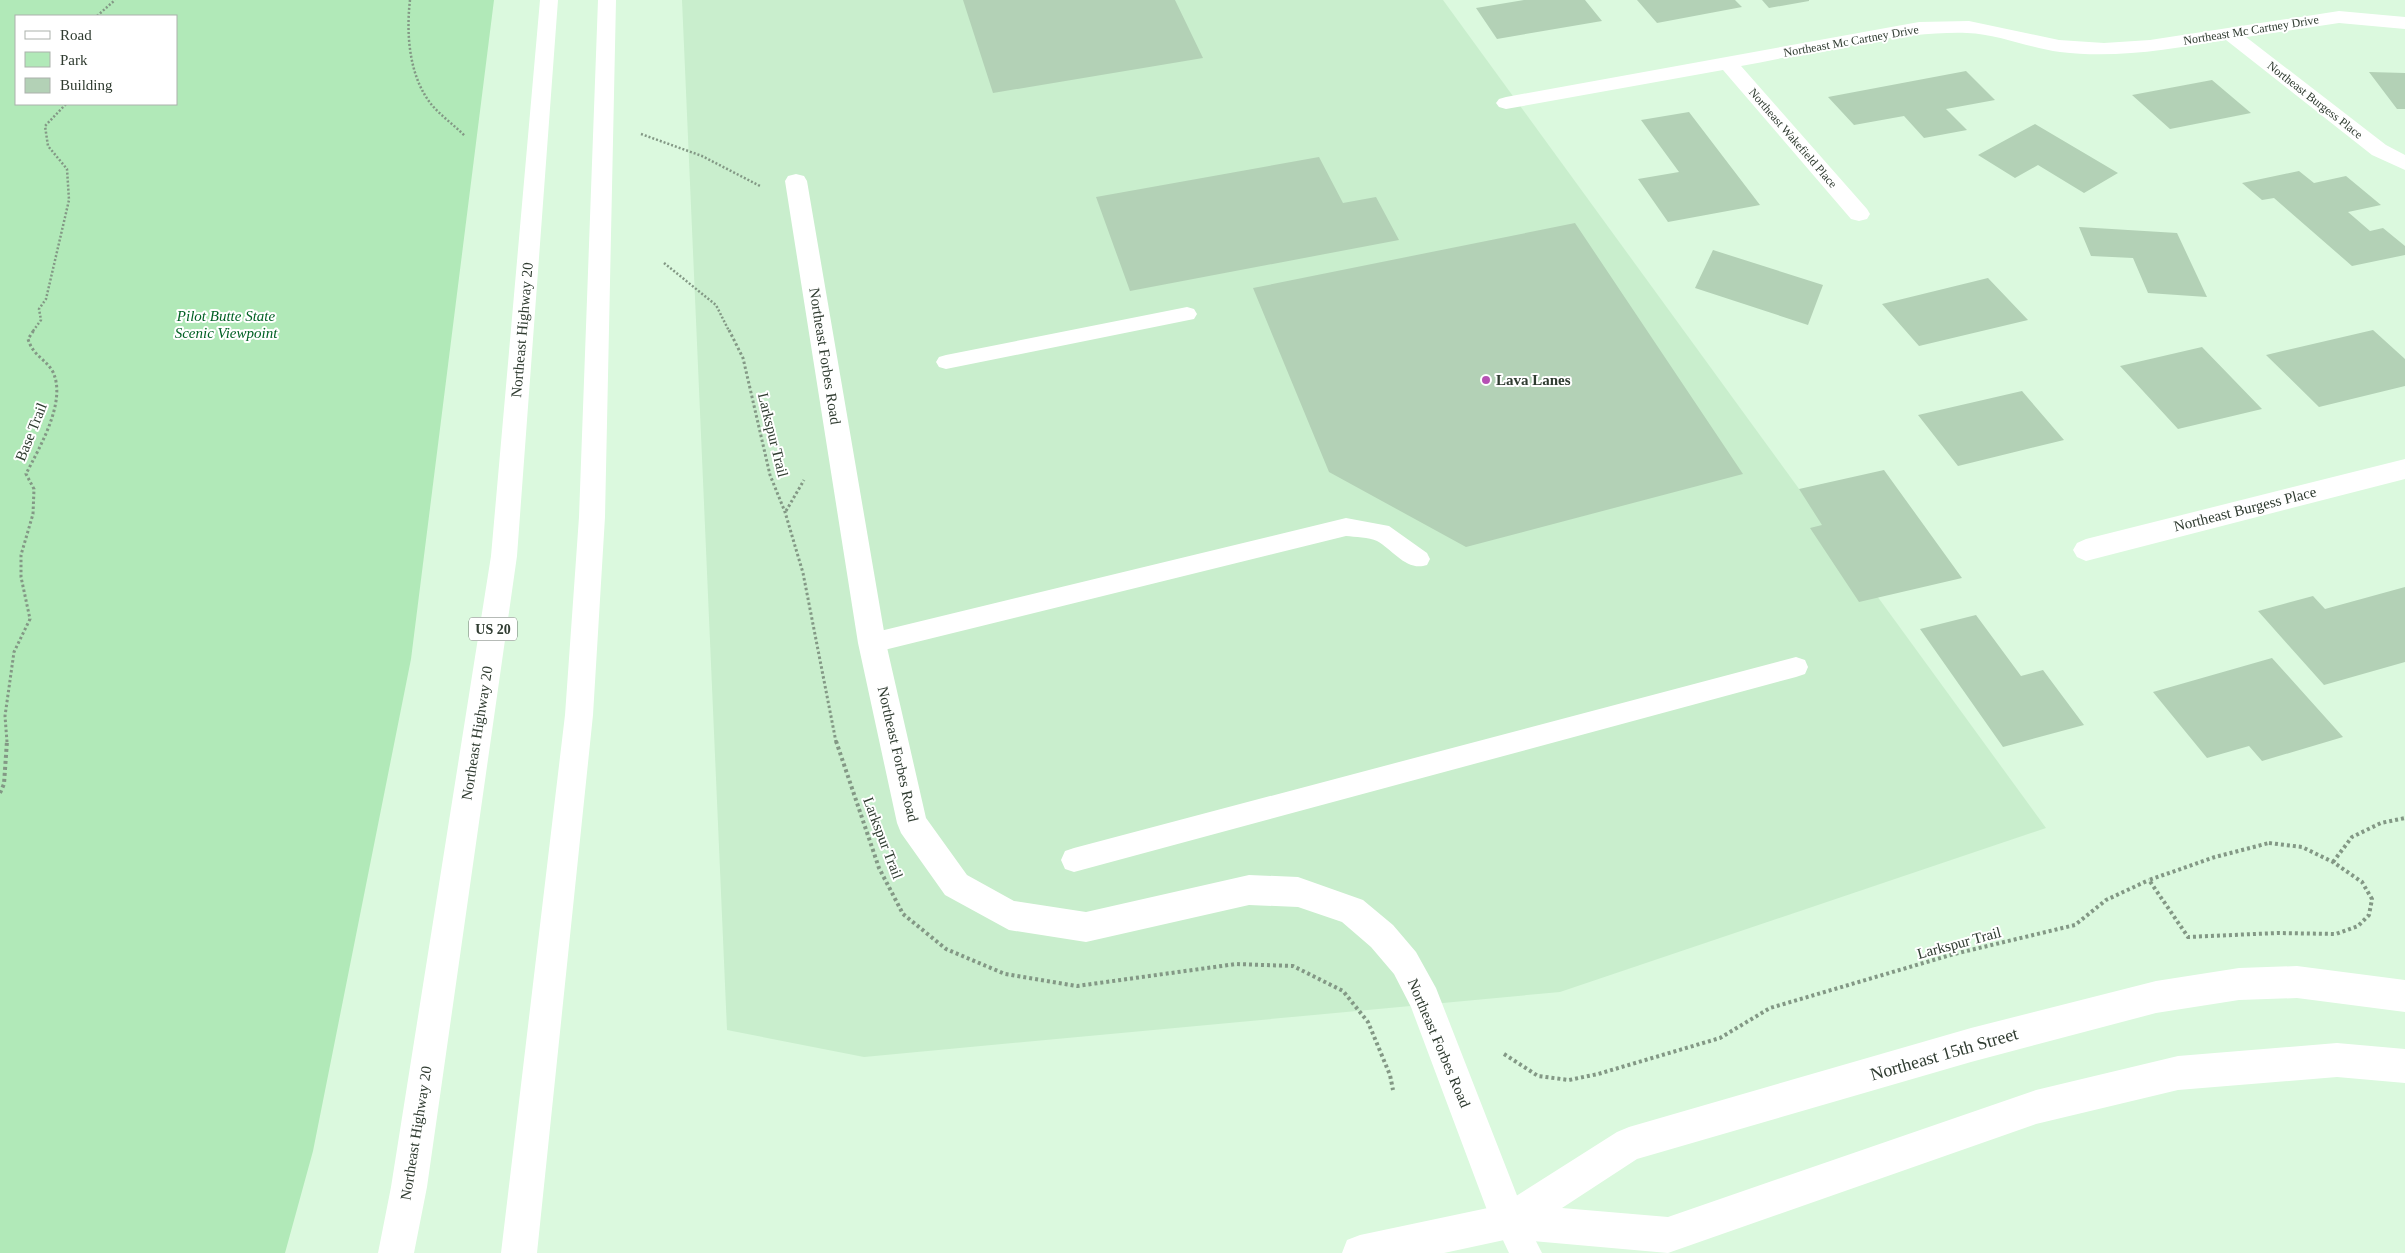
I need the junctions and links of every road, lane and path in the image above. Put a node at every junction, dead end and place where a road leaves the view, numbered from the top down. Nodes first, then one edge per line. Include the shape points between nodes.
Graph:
1 (116, 0) edge
2 (410, 0) edge
3 (549, 0) edge
4 (607, 0) edge
5 (98, 15) edge
6 (2405, 23) edge
7 (2229, 33) junction
8 (1726, 62) junction
9 (1506, 103) dead end
10 (65, 105) edge
11 (641, 134) dead end
12 (466, 136) dead end
13 (2405, 163) edge
14 (796, 181) dead end
15 (762, 187) dead end
16 (1859, 214) dead end
17 (664, 263) dead end
18 (1187, 314) dead end
19 (946, 362) dead end
20 (2405, 469) edge
21 (805, 477) dead end
22 (785, 512) junction
23 (2086, 550) dead end
24 (1419, 559) dead end
25 (872, 643) junction
26 (1796, 667) dead end
27 (0, 792) edge
28 (2405, 818) edge
29 (1074, 860) dead end
30 (2333, 862) junction
31 (2148, 880) junction
32 (2405, 996) edge
33 (1504, 1054) dead end
34 (2405, 1066) edge
35 (1393, 1090) dead end
36 (1509, 1221) junction
37 (396, 1253) edge
38 (519, 1253) edge
39 (1360, 1253) edge
40 (1526, 1253) edge

1 - 5 path
2 - 12 path via 409,46 422,91 436,110
3 - 37 main road, Northeast Highway 20 / US 20 via 504,556 409,1187
4 - 38 main road via 592,517 579,715
6 - 7 main road, Northeast Mc Cartney Drive via 2339,17
7 - 8 main road, Northeast Mc Cartney Drive via 2150,46 2104,49 2059,46 1969,27 1919,28
7 - 13 main road, Northeast Burgess Place via 2379,150
8 - 9 main road, Northeast Mc Cartney Drive
8 - 16 main road, Northeast Wakefield Place
10 - 27 path, Base Trail via 45,126 48,146 66,169 69,200 46,299 39,309 41,320 28,339 31,351 53,372 58,392 52,418 26,474 34,489 33,514 21,555 21,576 30,619 14,652 5,716 8,733 4,784
11 - 15 path via 664,140
14 - 25 main road, Northeast Forbes Road
17 - 22 path, Larkspur Trail via 716,305 743,358 770,475
18 - 19 lane
20 - 23 main road, Northeast Burgess Place
21 - 22 path
22 - 35 path, Larkspur Trail via 803,573 835,739 879,868 903,914 946,949 1005,974 1076,986 1236,964 1293,966 1343,991 1368,1022
24 - 25 lane via 1381,532 1346,527
25 - 36 main road, Northeast Forbes Road via 912,824 956,885 1009,915 1086,926 1249,890 1298,892 1352,911 1382,936 1406,963 1424,999
26 - 29 lane
28 - 30 path via 2381,823 2352,837
30 - 31 path, Larkspur Trail via 2302,847 2269,843
30 - 31 path, Larkspur Trail via 2362,882 2372,899 2369,915 2358,926 2336,934 2188,937
31 - 33 path, Larkspur Trail via 2106,900 2075,925 1954,954 1770,1008 1720,1038 1598,1074 1569,1080 1538,1076
32 - 36 main road, Northeast 15th Street via 2297,982 2239,984 2156,997 1971,1045 1629,1144
34 - 36 main road, Northeast 15th Street via 2337,1060 2178,1073 2036,1107 1668,1234
36 - 39 main road, Northeast 15th Street
36 - 40 lane

